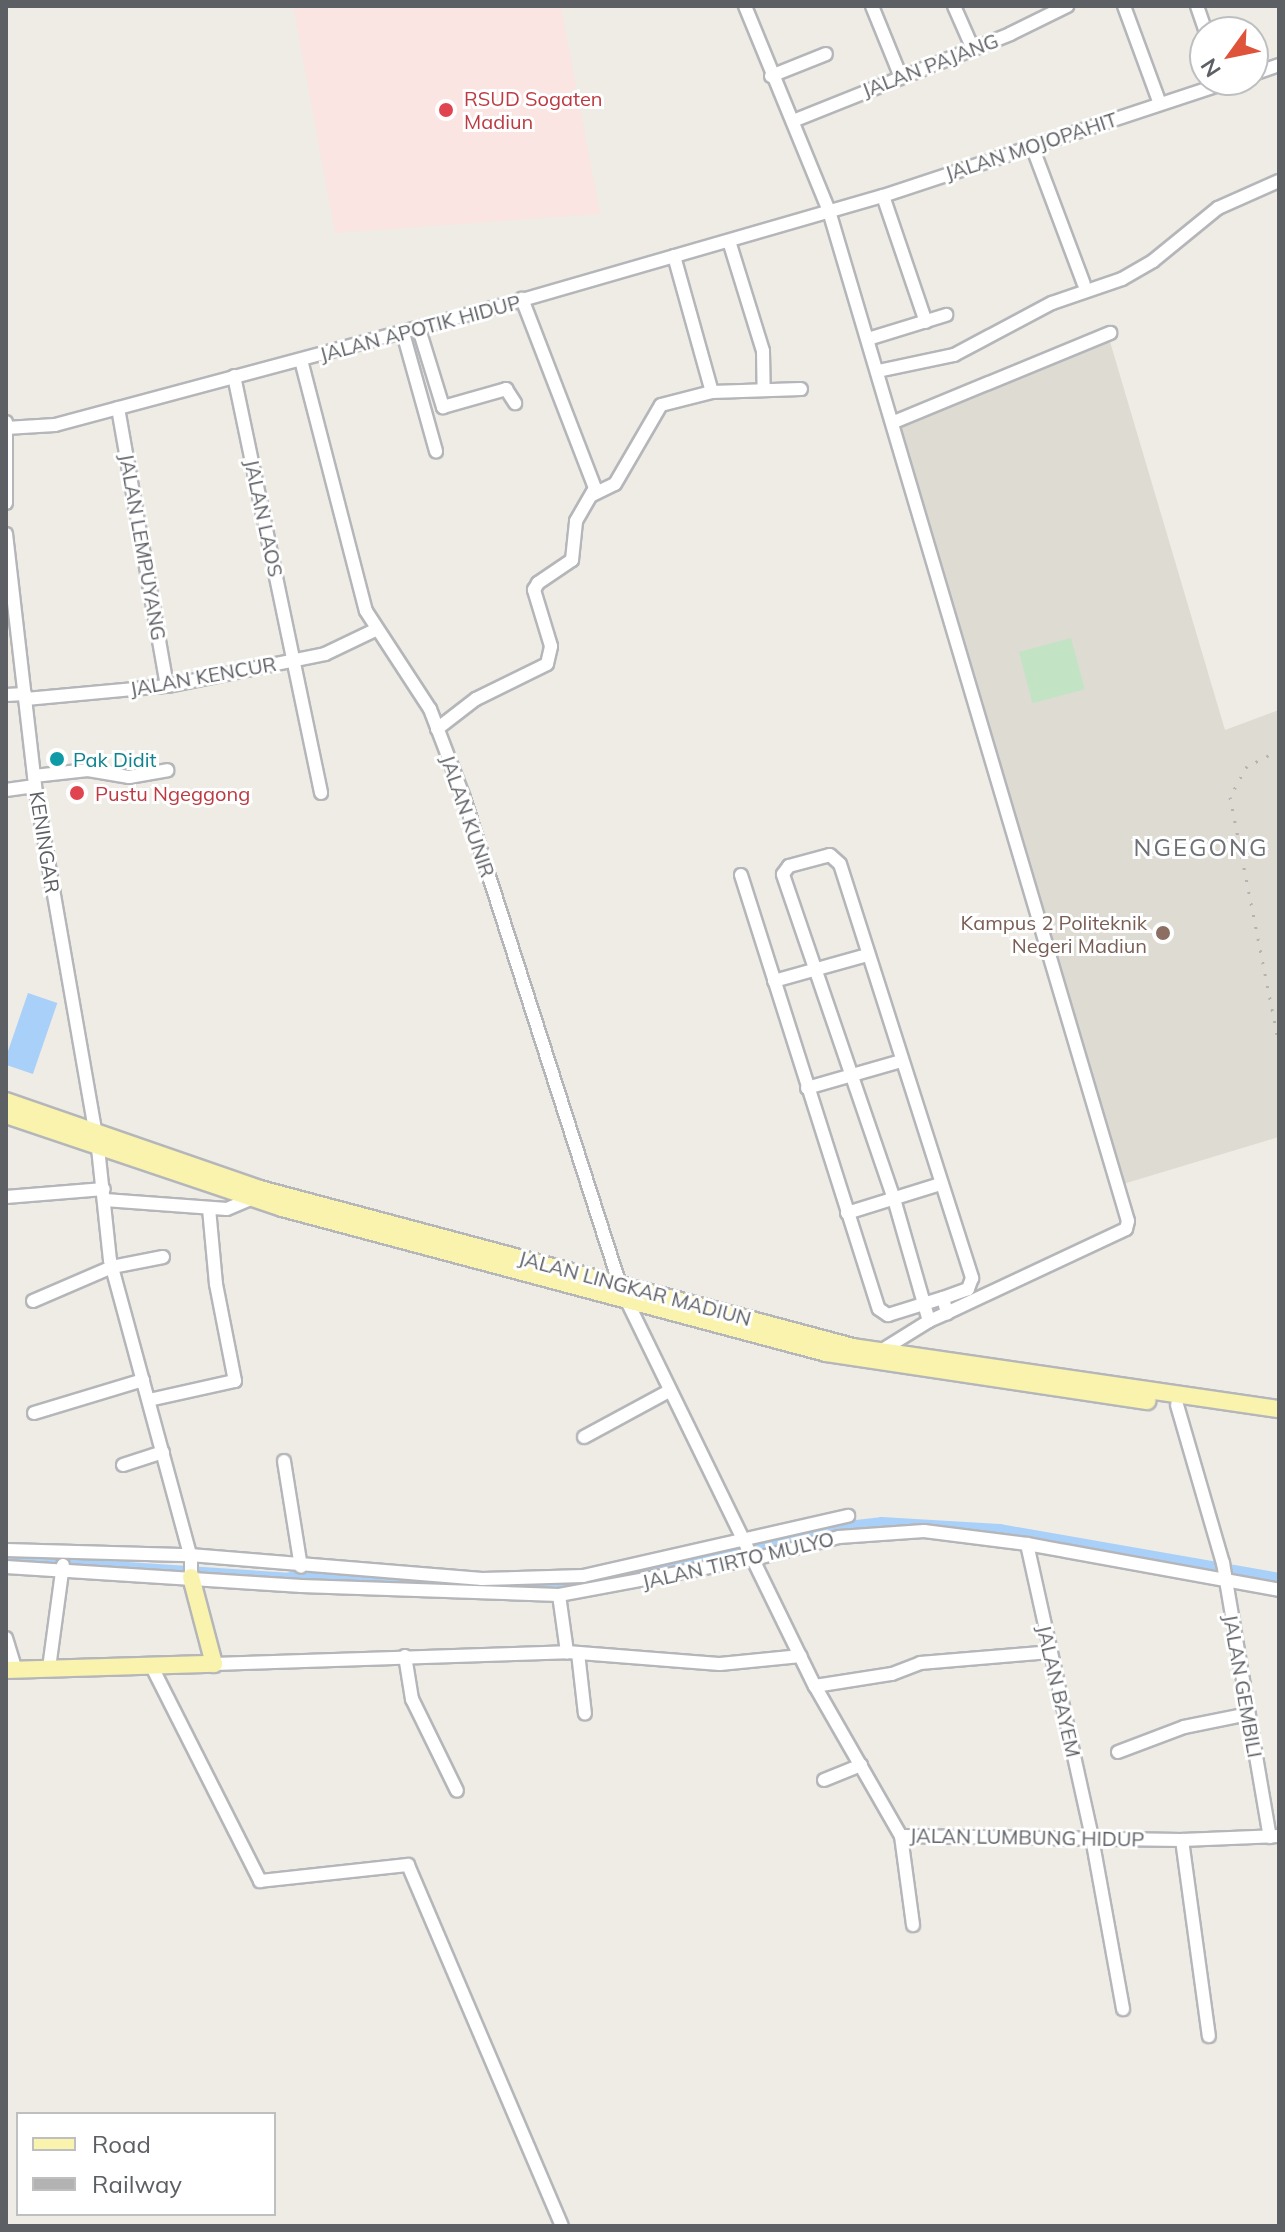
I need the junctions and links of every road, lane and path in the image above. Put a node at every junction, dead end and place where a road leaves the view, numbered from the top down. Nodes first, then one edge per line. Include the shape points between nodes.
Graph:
1 (745, 6) edge
2 (872, 6) edge
3 (954, 6) edge
4 (1038, 6) edge
5 (1067, 6) edge
6 (1124, 6) edge
7 (1044, 19) junction
8 (973, 49) junction
9 (826, 54) dead end
10 (900, 75) junction
11 (771, 76) junction
12 (1189, 94) edge
13 (1160, 104) junction
14 (793, 121) junction
15 (1032, 146) junction
16 (1279, 181) edge
17 (883, 196) junction
18 (829, 211) junction
19 (729, 241) junction
20 (674, 256) junction
21 (1084, 284) dead end
22 (522, 299) junction
23 (946, 315) dead end
24 (926, 322) junction
25 (419, 329) junction
26 (403, 333) junction
27 (1110, 333) dead end
28 (868, 339) junction
29 (301, 360) junction
30 (878, 371) junction
31 (234, 376) junction
32 (801, 389) dead end
33 (764, 390) junction
34 (712, 392) junction
35 (515, 403) dead end
36 (118, 408) junction
37 (894, 422) junction
38 (6, 426) edge
39 (436, 451) dead end
40 (592, 495) junction
41 (6, 503) edge
42 (6, 534) edge
43 (7, 570) edge
44 (375, 630) junction
45 (294, 660) junction
46 (167, 686) junction
47 (6, 695) edge
48 (25, 696) junction
49 (437, 729) junction
50 (167, 770) dead end
51 (35, 781) junction
52 (6, 790) edge
53 (321, 793) dead end
54 (741, 875) dead end
55 (867, 955) junction
56 (815, 970) junction
57 (774, 981) junction
58 (901, 1061) junction
59 (851, 1076) junction
60 (807, 1088) junction
61 (6, 1101) edge
62 (6, 1115) edge
63 (97, 1140) junction
64 (940, 1184) junction
65 (104, 1194) junction
66 (258, 1195) junction
67 (6, 1197) edge
68 (894, 1199) junction
69 (209, 1208) junction
70 (847, 1213) junction
71 (163, 1257) dead end
72 (112, 1267) junction
73 (622, 1290) junction
74 (943, 1298) junction
75 (33, 1301) dead end
76 (925, 1305) junction
77 (947, 1313) junction
78 (929, 1321) junction
79 (879, 1352) junction
80 (143, 1380) junction
81 (669, 1391) junction
82 (149, 1400) junction
83 (1177, 1405) junction
84 (1279, 1409) edge
85 (34, 1413) dead end
86 (1279, 1420) edge
87 (584, 1437) dead end
88 (163, 1452) junction
89 (284, 1461) dead end
90 (123, 1465) dead end
91 (848, 1516) dead end
92 (745, 1541) junction
93 (1027, 1544) junction
94 (6, 1550) edge
95 (190, 1557) junction
96 (753, 1557) junction
97 (63, 1564) junction
98 (6, 1567) edge
99 (301, 1567) junction
100 (192, 1579) junction
101 (1223, 1580) junction
102 (1279, 1590) edge
103 (559, 1595) junction
104 (6, 1638) edge
105 (573, 1652) junction
106 (1050, 1652) junction
107 (405, 1656) junction
108 (801, 1656) junction
109 (214, 1664) junction
110 (152, 1667) junction
111 (49, 1668) junction
112 (10, 1669) edge
113 (815, 1686) junction
114 (585, 1714) dead end
115 (1248, 1714) junction
116 (1118, 1752) dead end
117 (861, 1765) junction
118 (824, 1780) dead end
119 (457, 1791) dead end
120 (901, 1836) junction
121 (1274, 1837) edge
122 (1092, 1838) junction
123 (1182, 1840) junction
124 (913, 1925) dead end
125 (1123, 2009) dead end
126 (1209, 2036) dead end
127 (562, 2226) edge

1 - 11 street
2 - 10 street
3 - 8 street
4 - 7 street
5 - 7 street, JALAN PAJANG
6 - 13 street
7 - 8 street, JALAN PAJANG
8 - 10 street, JALAN PAJANG
9 - 11 street
10 - 14 street, JALAN PAJANG
11 - 14 street
12 - 13 street, JALAN MOJOPAHIT
13 - 15 street, JALAN MOJOPAHIT
14 - 18 street
15 - 17 street, JALAN MOJOPAHIT
15 - 21 street
16 - 30 street via 1218,208 1122,279 1052,303 954,355
17 - 18 street, JALAN MOJOPAHIT
17 - 24 street
18 - 19 street, JALAN APOTIK HIDUP
18 - 28 street
19 - 20 street, JALAN APOTIK HIDUP
19 - 33 street via 763,351
20 - 22 street, JALAN APOTIK HIDUP
20 - 34 street
22 - 25 street, JALAN APOTIK HIDUP
22 - 40 street via 593,474
23 - 24 street
24 - 28 street
25 - 26 street, JALAN APOTIK HIDUP
25 - 35 street via 443,407 506,389
26 - 29 street, JALAN APOTIK HIDUP
26 - 39 street
27 - 37 street
28 - 30 street
29 - 31 street, JALAN APOTIK HIDUP
29 - 44 street, JALAN KUNIR
30 - 37 street
31 - 36 street, JALAN APOTIK HIDUP
31 - 45 street, JALAN LAOS
32 - 33 street
33 - 34 street
34 - 40 street via 661,405 615,484
36 - 38 street, JALAN APOTIK HIDUP via 44,428
36 - 46 street, JALAN LEMPUYANG
37 - 77 street via 1128,1221 1126,1229
38 - 41 street
40 - 49 street via 576,521 572,560 534,590 551,646 547,664 476,699
42 - 43 street, KENINGAR
43 - 48 street, KENINGAR
44 - 45 street, JALAN KENCUR via 325,654
44 - 49 street, JALAN KUNIR via 424,699
45 - 46 street, JALAN KENCUR
45 - 53 street, JALAN LAOS
46 - 48 street, JALAN KENCUR
47 - 48 street, JALAN KENCUR
48 - 51 street, KENINGAR
49 - 73 street, JALAN KUNIR
50 - 51 street via 129,777 68,770
51 - 52 street
51 - 63 street, KENINGAR
54 - 57 street
55 - 56 street
55 - 56 street via 838,858 830,855 789,866 783,874
55 - 58 street
56 - 57 street
56 - 59 street
57 - 60 street
58 - 59 street
58 - 64 street
59 - 60 street
59 - 68 street
60 - 70 street
61 - 63 main road, JALAN LINGKAR MADIUN
62 - 63 main road, JALAN LINGKAR MADIUN
63 - 65 street, KENINGAR
63 - 66 main road, JALAN LINGKAR MADIUN
64 - 68 street
64 - 74 street via 973,1281 968,1289
65 - 67 street
65 - 69 street
65 - 72 street, KENINGAR
66 - 69 street
66 - 73 main road, JALAN LINGKAR MADIUN
68 - 70 street
68 - 76 street
69 - 82 street via 216,1284 235,1381
70 - 76 street via 879,1309 888,1315
71 - 72 street
72 - 75 street
72 - 80 street, KENINGAR
73 - 79 main road, JALAN LINGKAR MADIUN
73 - 81 street, JALAN LUMBUNG HIDUP
73 - 83 main road, JALAN LINGKAR MADIUN via 855,1360
74 - 76 street
74 - 77 street
76 - 78 street
77 - 78 street
78 - 79 street
79 - 84 main road, JALAN LINGKAR MADIUN
80 - 82 street, KENINGAR
80 - 85 street
81 - 87 street
81 - 92 street, JALAN LUMBUNG HIDUP
82 - 88 street, KENINGAR
83 - 86 main road, JALAN LINGKAR MADIUN
83 - 101 street, JALAN GEMBILI via 1223,1563
88 - 90 street
88 - 95 street, KENINGAR
89 - 99 street
91 - 92 street
92 - 96 street, JALAN LUMBUNG HIDUP
92 - 99 street via 583,1576 482,1579
93 - 96 street, JALAN TIRTO MULYO via 924,1531 879,1532
93 - 101 street, JALAN TIRTO MULYO
93 - 106 street, JALAN BAYEM
94 - 97 street
95 - 97 street
95 - 99 street
95 - 100 street, KENINGAR
96 - 103 street, JALAN TIRTO MULYO
96 - 108 street, JALAN LUMBUNG HIDUP
97 - 98 street
97 - 100 street, JALAN TIRTO MULYO
97 - 111 street
100 - 103 street, JALAN TIRTO MULYO
100 - 109 main road
101 - 102 street, JALAN TIRTO MULYO
101 - 115 street, JALAN GEMBILI
103 - 105 street
104 - 112 street
105 - 107 street
105 - 108 street via 720,1664
105 - 114 street
106 - 113 street via 920,1663 892,1674
106 - 122 street, JALAN BAYEM
107 - 109 street
107 - 119 street via 412,1699
108 - 113 street, JALAN LUMBUNG HIDUP
109 - 110 main road
110 - 111 main road
110 - 127 street via 260,1881 408,1865
111 - 112 main road
113 - 117 street, JALAN LUMBUNG HIDUP
115 - 116 street via 1184,1727
115 - 121 street, JALAN GEMBILI
117 - 118 street
117 - 120 street, JALAN LUMBUNG HIDUP
120 - 122 street, JALAN LUMBUNG HIDUP
120 - 124 street
121 - 123 street, JALAN LUMBUNG HIDUP
122 - 123 street, JALAN LUMBUNG HIDUP
122 - 125 street, JALAN BAYEM
123 - 126 street

